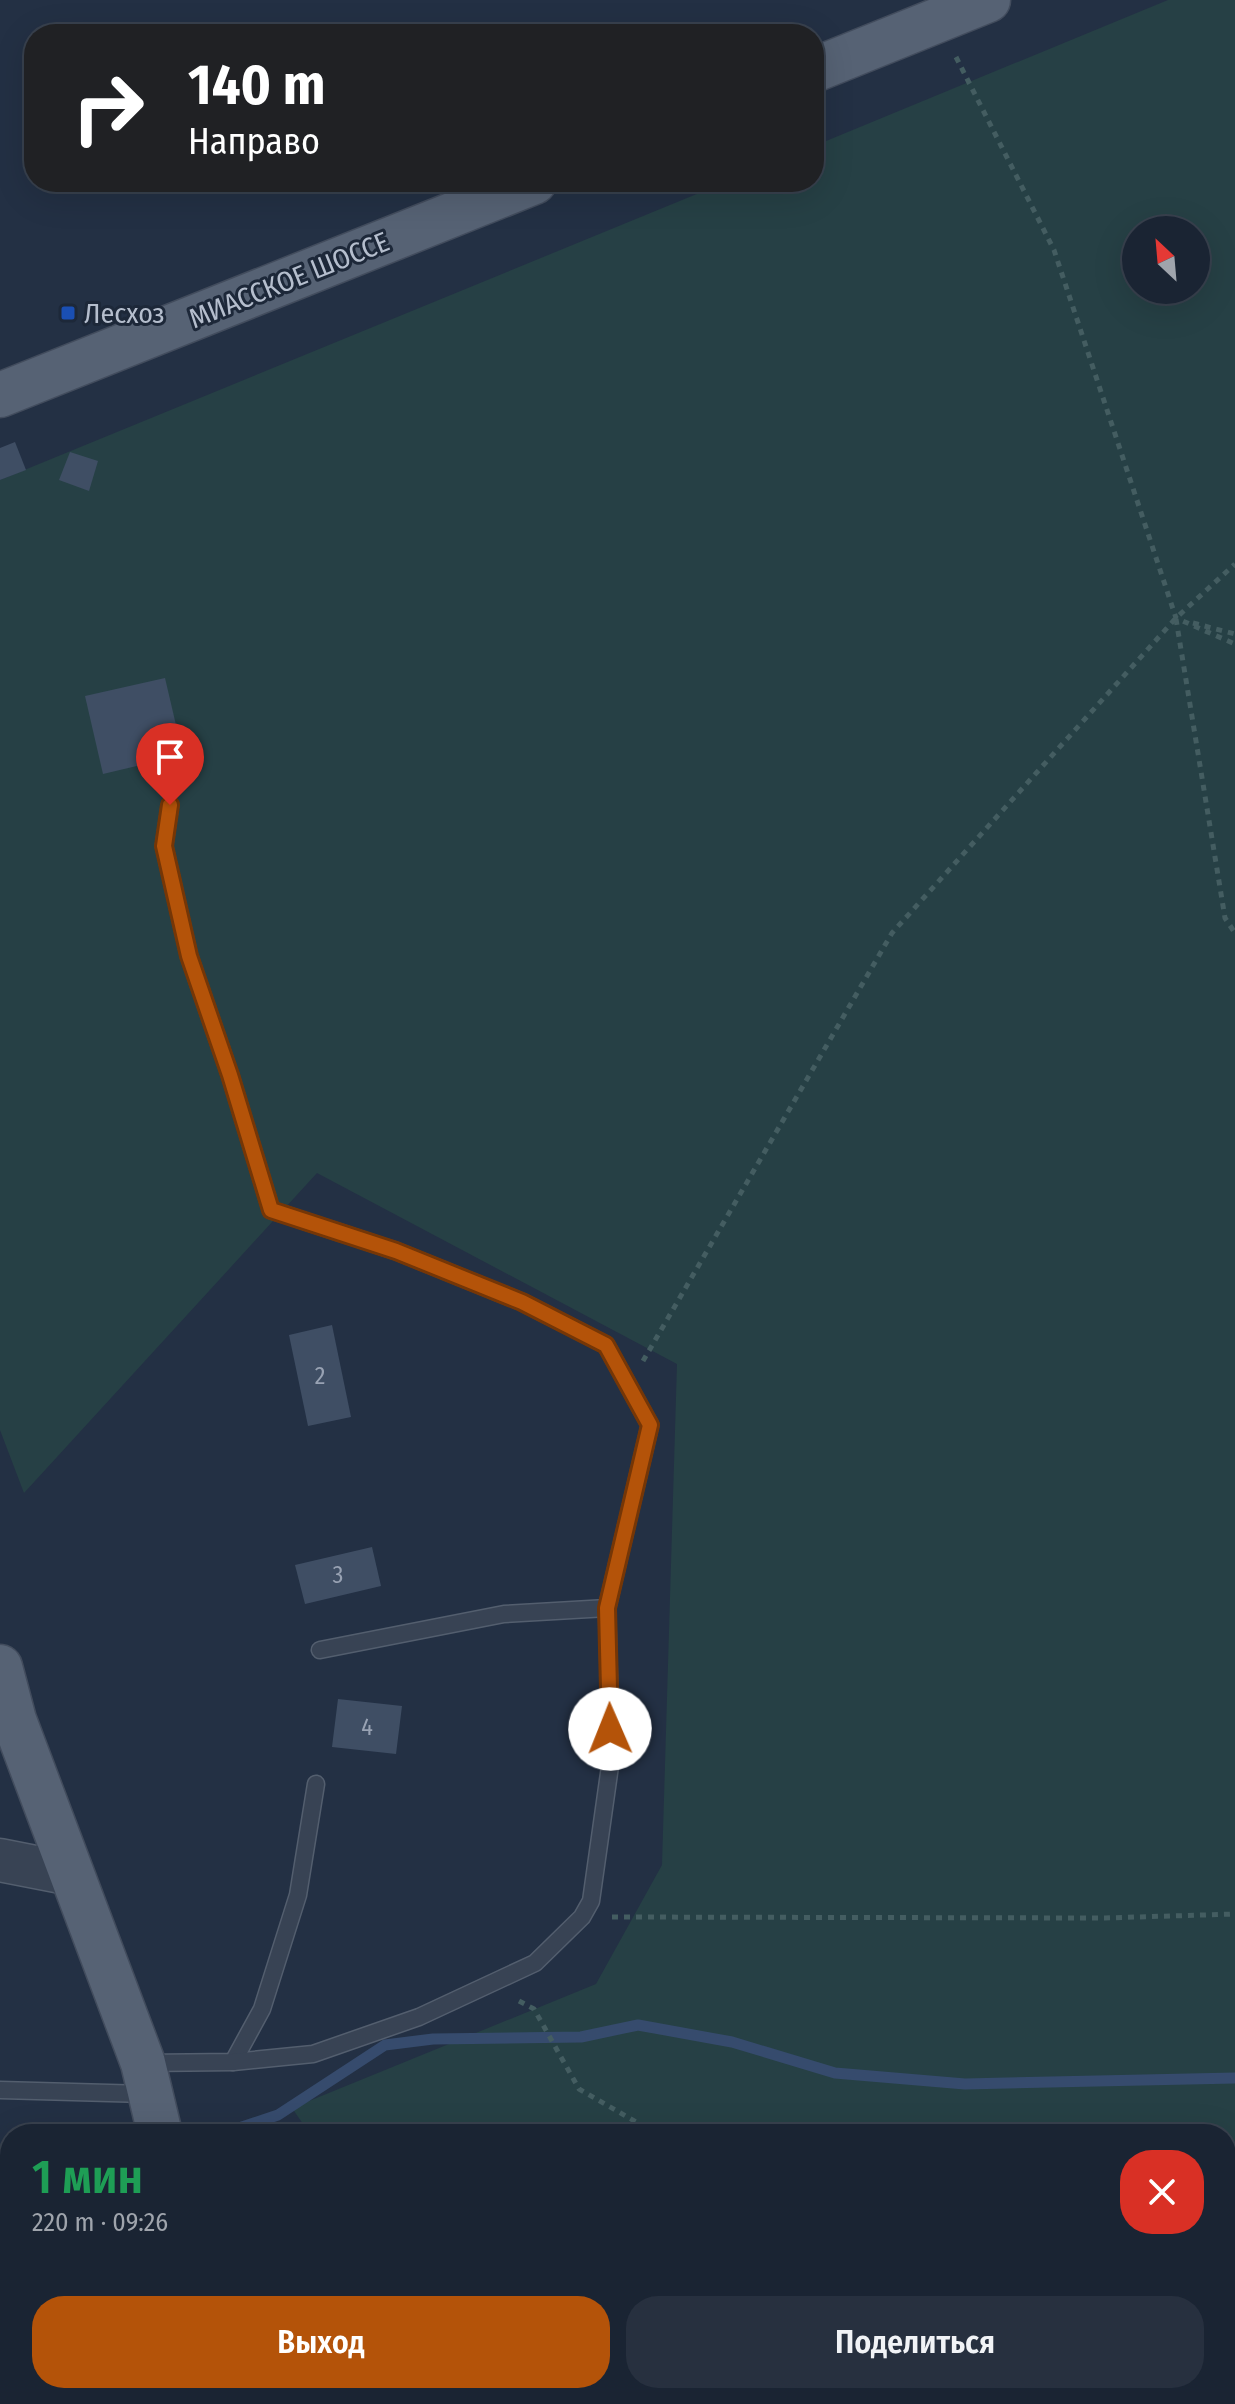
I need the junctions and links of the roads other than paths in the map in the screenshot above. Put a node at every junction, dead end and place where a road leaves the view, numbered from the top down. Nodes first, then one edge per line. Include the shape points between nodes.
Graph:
1 (988, 0) edge
2 (824, 66) edge
3 (508, 192) edge
4 (1, 390) edge
5 (170, 805) dead end
6 (607, 1608) junction
7 (320, 1650) dead end
8 (0, 1667) edge
9 (316, 1784) dead end
10 (0, 1860) edge
11 (71, 1874) junction
12 (233, 2062) junction
13 (0, 2090) edge
14 (152, 2097) edge

1 - 2 main road
3 - 4 main road, МИАССКОЕ ШОССЕ
5 - 6 lane via 164,846 189,956 271,1210 396,1251 522,1302 606,1345 650,1425
6 - 7 lane via 504,1614
6 - 12 lane via 611,1759 591,1901 582,1917 535,1963 419,2017 313,2054
8 - 11 main road
9 - 12 lane via 298,1895 262,2009
10 - 11 street
11 - 14 main road
12 - 14 lane
13 - 14 lane

